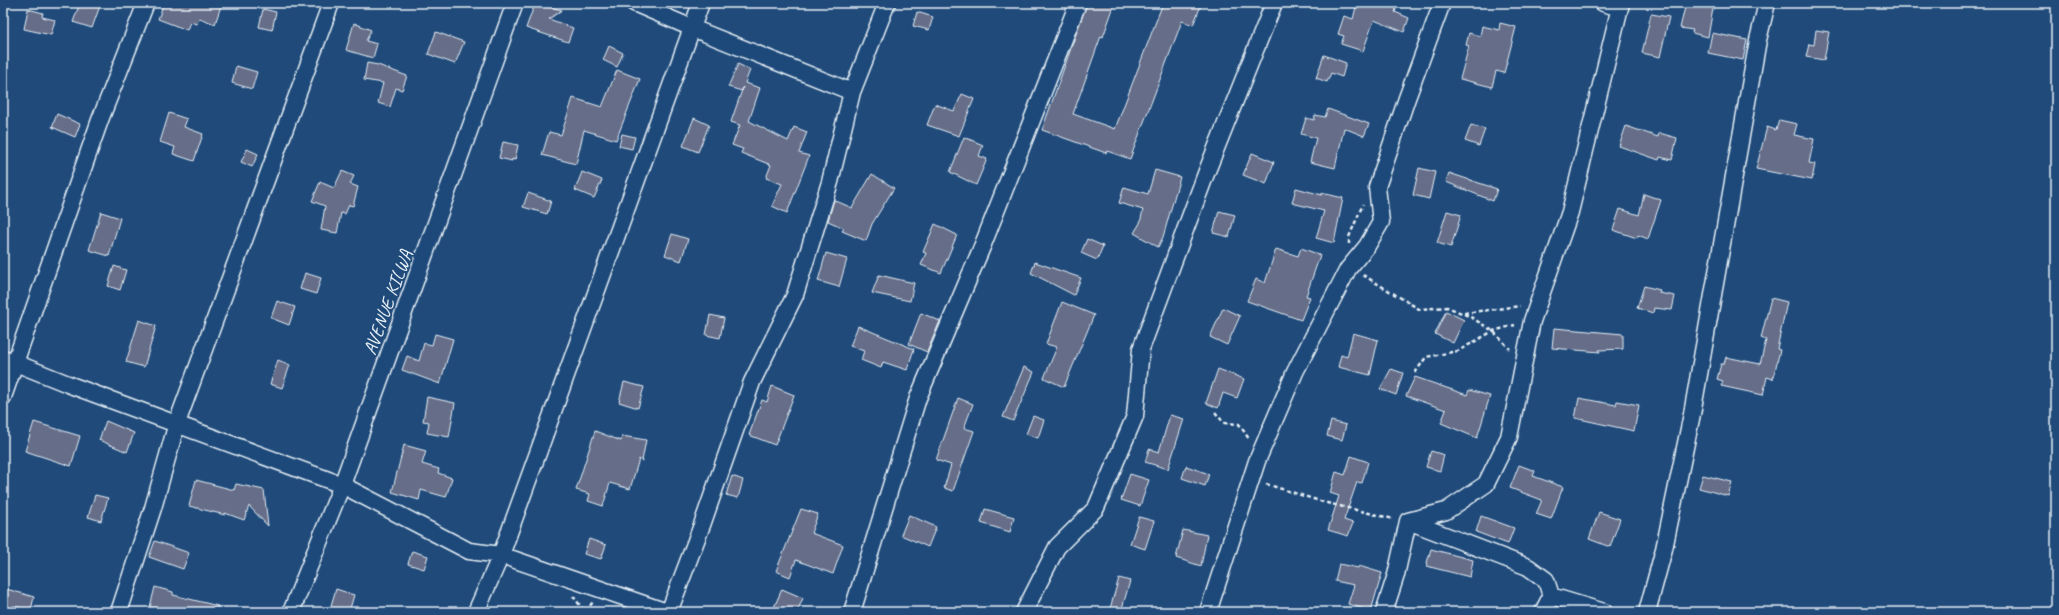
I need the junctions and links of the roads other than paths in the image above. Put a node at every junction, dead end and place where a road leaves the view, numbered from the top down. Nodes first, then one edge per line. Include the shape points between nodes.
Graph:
1 (146, 3) edge
2 (331, 3) edge
3 (515, 3) edge
4 (634, 3) edge
5 (701, 3) edge
6 (887, 3) edge
7 (1078, 3) edge
8 (1274, 3) edge
9 (1442, 3) edge
10 (1603, 3) edge
11 (1767, 3) edge
12 (1621, 6) edge
13 (692, 28) junction
14 (852, 92) junction
15 (9, 360) edge
16 (3, 397) edge
17 (177, 423) junction
18 (342, 485) junction
19 (1408, 521) junction
20 (501, 554) junction
21 (1551, 596) junction
22 (119, 612) edge
23 (291, 612) edge
24 (476, 612) edge
25 (668, 612) edge
26 (852, 612) edge
27 (1024, 612) edge
28 (1208, 612) edge
29 (1384, 612) edge
30 (1543, 612) edge
31 (1604, 612) edge
32 (1647, 612) edge

1 - 15 street
2 - 17 street
3 - 18 street, AVENUE KILWA
4 - 13 street
5 - 13 street
6 - 14 street
7 - 26 street via 982,247 918,398
8 - 27 street via 1207,171 1141,349 1135,416 1096,508 1057,547
9 - 28 street via 1377,187 1381,222 1367,246 1348,269 1295,372 1257,461
10 - 12 street
11 - 32 street via 1758,40 1692,414 1664,549
12 - 19 street via 1570,212 1532,321 1509,437 1486,484 1446,511
13 - 14 street
13 - 20 street
14 - 25 street via 830,182 795,295 752,382 702,525
15 - 16 street
15 - 17 street
17 - 18 street
17 - 22 street
18 - 20 street via 469,551
18 - 23 street, AVENUE KILWA
19 - 21 street via 1528,567 1546,580
19 - 29 street via 1396,575
20 - 24 street
20 - 25 street
21 - 30 street
21 - 31 street

